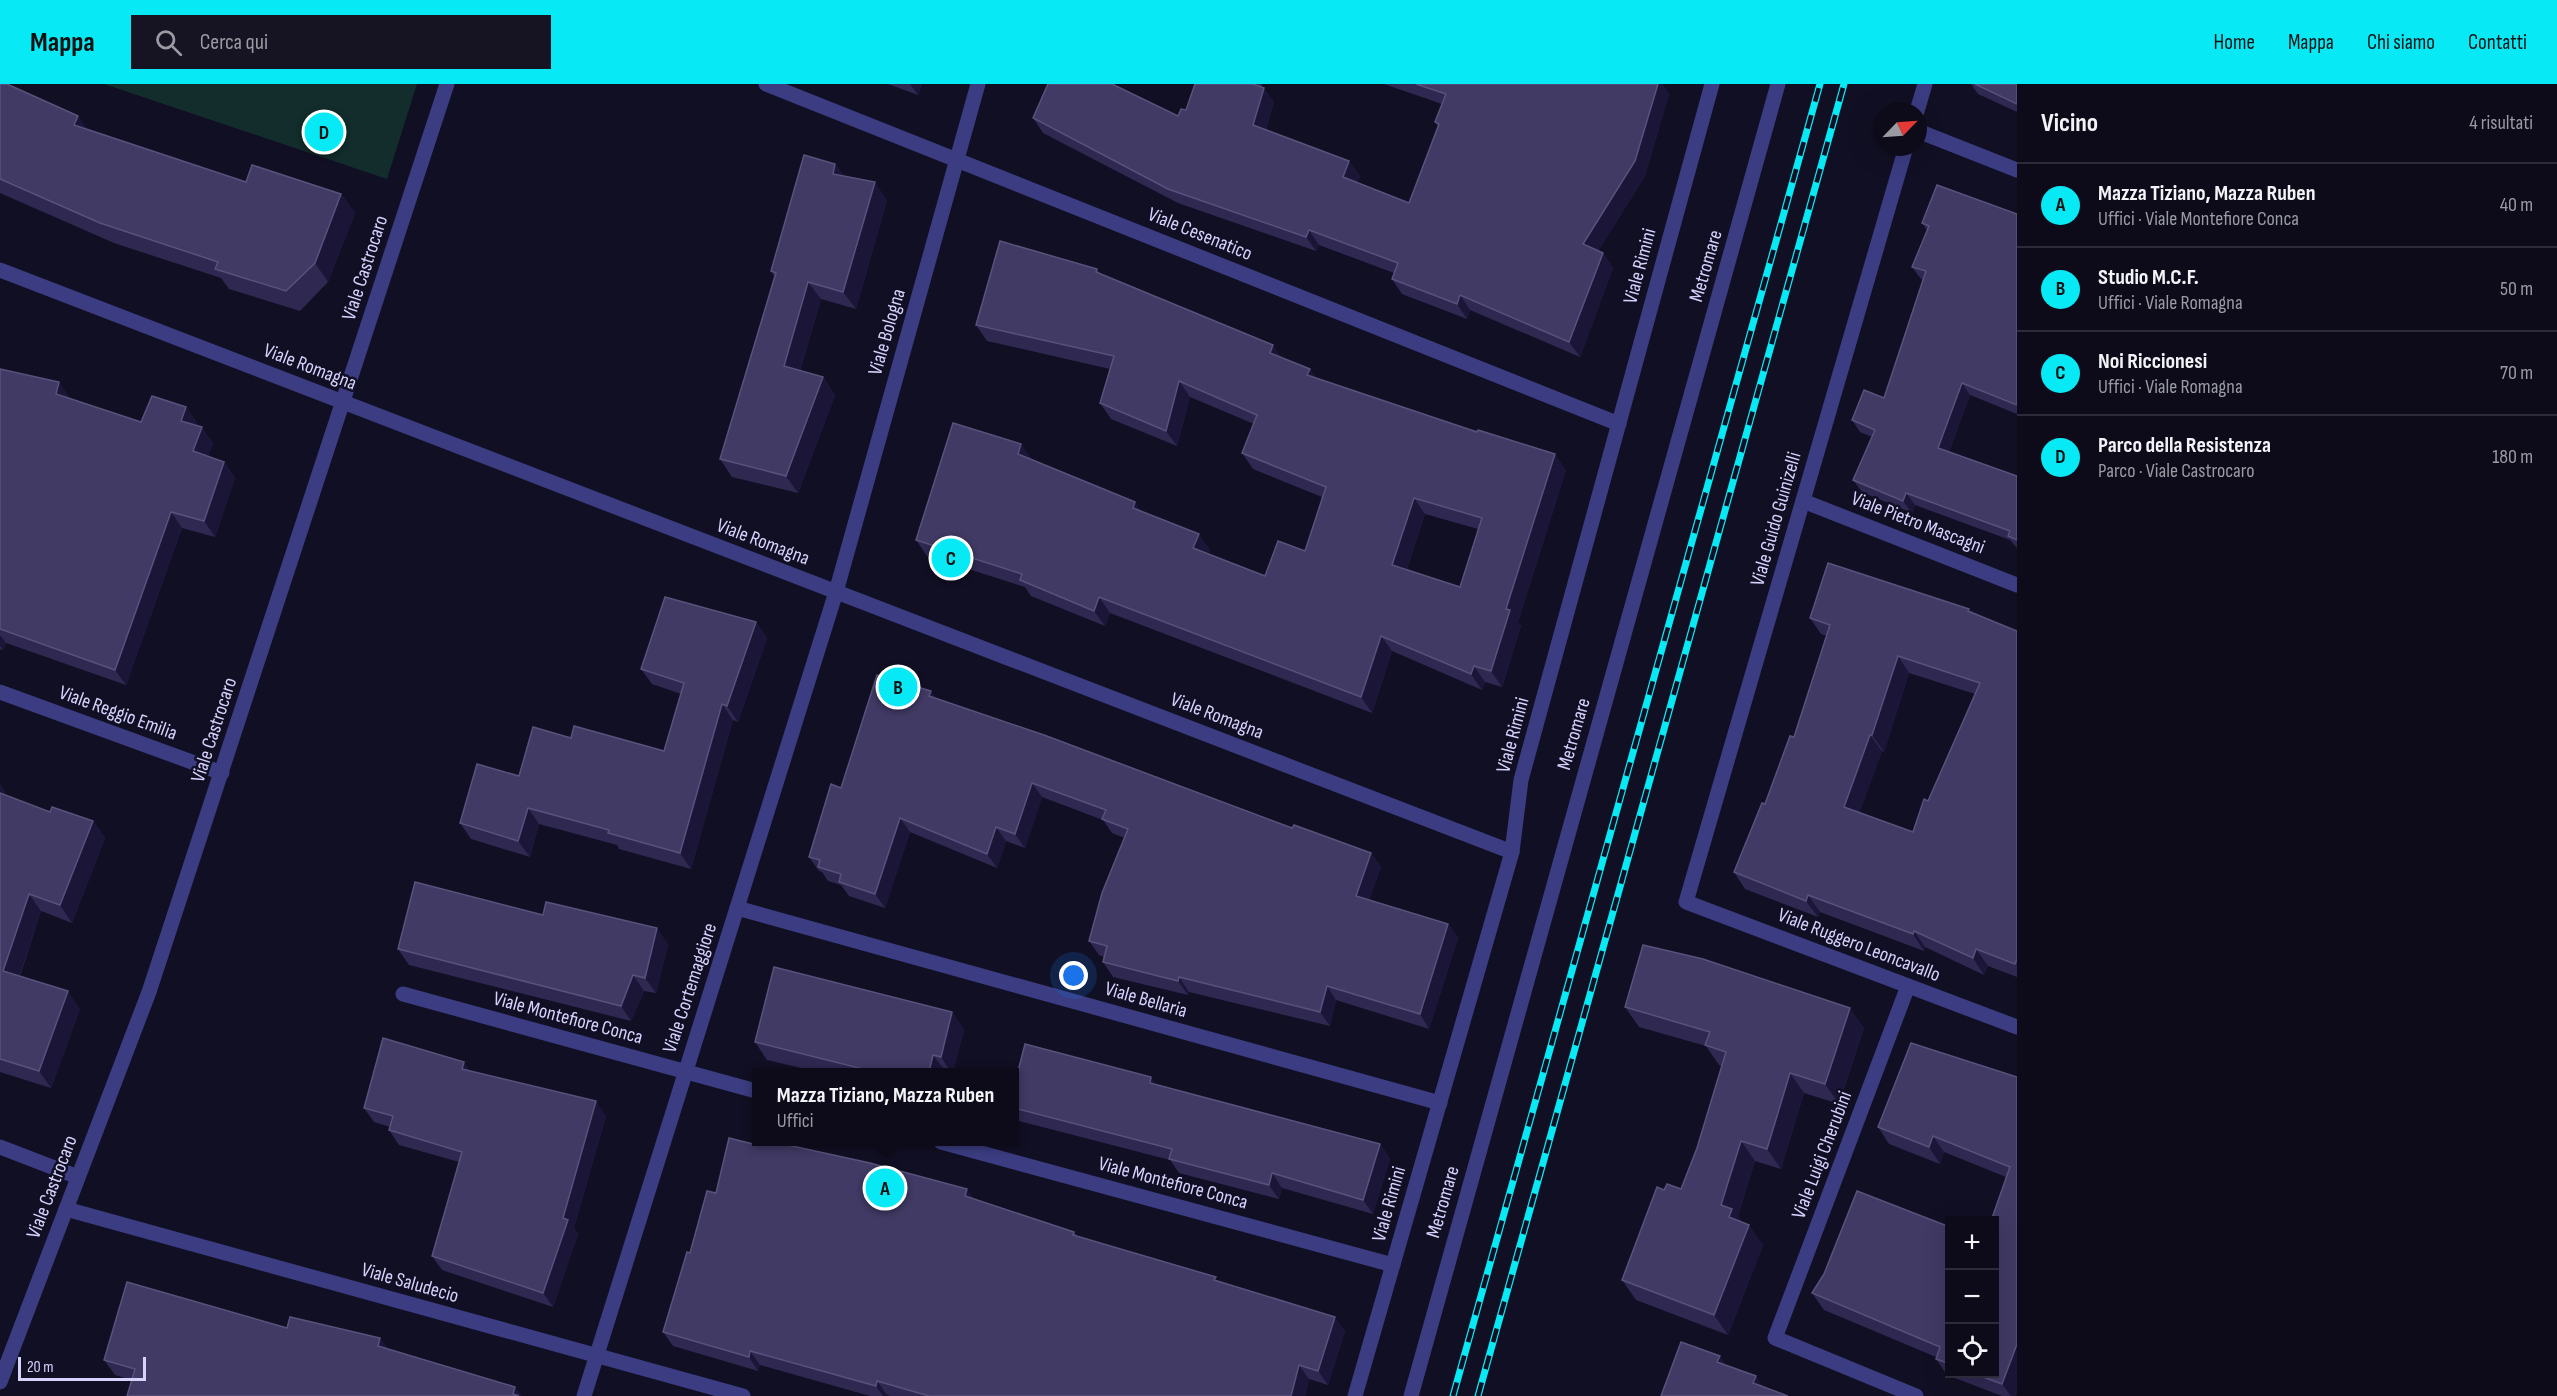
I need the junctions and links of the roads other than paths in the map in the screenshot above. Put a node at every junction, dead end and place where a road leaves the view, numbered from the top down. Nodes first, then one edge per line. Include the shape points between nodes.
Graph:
1 (447, 84) edge
2 (766, 84) edge
3 (978, 84) edge
4 (1712, 84) edge
5 (1778, 84) edge
6 (1925, 84) edge
7 (1920, 102) edge
8 (1927, 135) edge
9 (1903, 156) edge
10 (957, 159) junction
11 (2017, 170) edge
12 (0, 270) edge
13 (343, 403) junction
14 (1619, 424) junction
15 (1803, 501) junction
16 (2017, 585) edge
17 (836, 592) junction
18 (0, 692) edge
19 (222, 773) junction
20 (1512, 852) junction
21 (1686, 902) joint
22 (737, 908) junction
23 (1908, 986) junction
24 (403, 994) dead end
25 (2017, 1027) edge
26 (686, 1072) junction
27 (752, 1090) edge
28 (1440, 1103) junction
29 (956, 1146) edge
30 (0, 1147) edge
31 (78, 1178) junction
32 (66, 1209) junction
33 (1393, 1265) junction
34 (596, 1356) junction
35 (0, 1382) edge
36 (584, 1396) edge
37 (743, 1396) edge
38 (1355, 1396) edge
39 (1411, 1396) edge
40 (1916, 1396) edge

1 - 13 street, Viale Castrocaro
2 - 10 street, Viale Cesenatico
3 - 10 street, Viale Bologna
4 - 14 street, Viale Rimini
5 - 39 street, Metromare
6 - 7 street
8 - 11 street
9 - 15 street, Viale Guido Guinizelli
10 - 14 street, Viale Cesenatico
10 - 17 street, Viale Bologna
12 - 13 street, Viale Romagna
13 - 17 street, Viale Romagna
13 - 19 street, Viale Castrocaro
14 - 20 street, Viale Rimini via 1521,780
15 - 16 street, Viale Pietro Mascagni
15 - 21 street, Viale Guido Guinizelli
17 - 20 street, Viale Romagna
17 - 22 street, Viale Cortemaggiore
18 - 19 street, Viale Reggio Emilia
19 - 31 street, Viale Castrocaro via 149,992
20 - 28 street, Viale Rimini
21 - 23 street, Viale Ruggero Leoncavallo
22 - 26 street, Viale Cortemaggiore
22 - 28 street, Viale Bellaria
23 - 25 street, Viale Ruggero Leoncavallo
23 - 40 street, Viale Luigi Cherubini via 1774,1338
24 - 26 street, Viale Montefiore Conca
26 - 27 street, Viale Montefiore Conca
26 - 34 street, Viale Cortemaggiore
28 - 33 street, Viale Rimini
29 - 33 street, Viale Montefiore Conca
30 - 31 street
31 - 32 street, Viale Castrocaro
32 - 34 street, Viale Saludecio
32 - 35 street, Viale Castrocaro
33 - 38 street, Viale Rimini
34 - 36 street, Viale Cortemaggiore
34 - 37 street, Viale Saludecio

